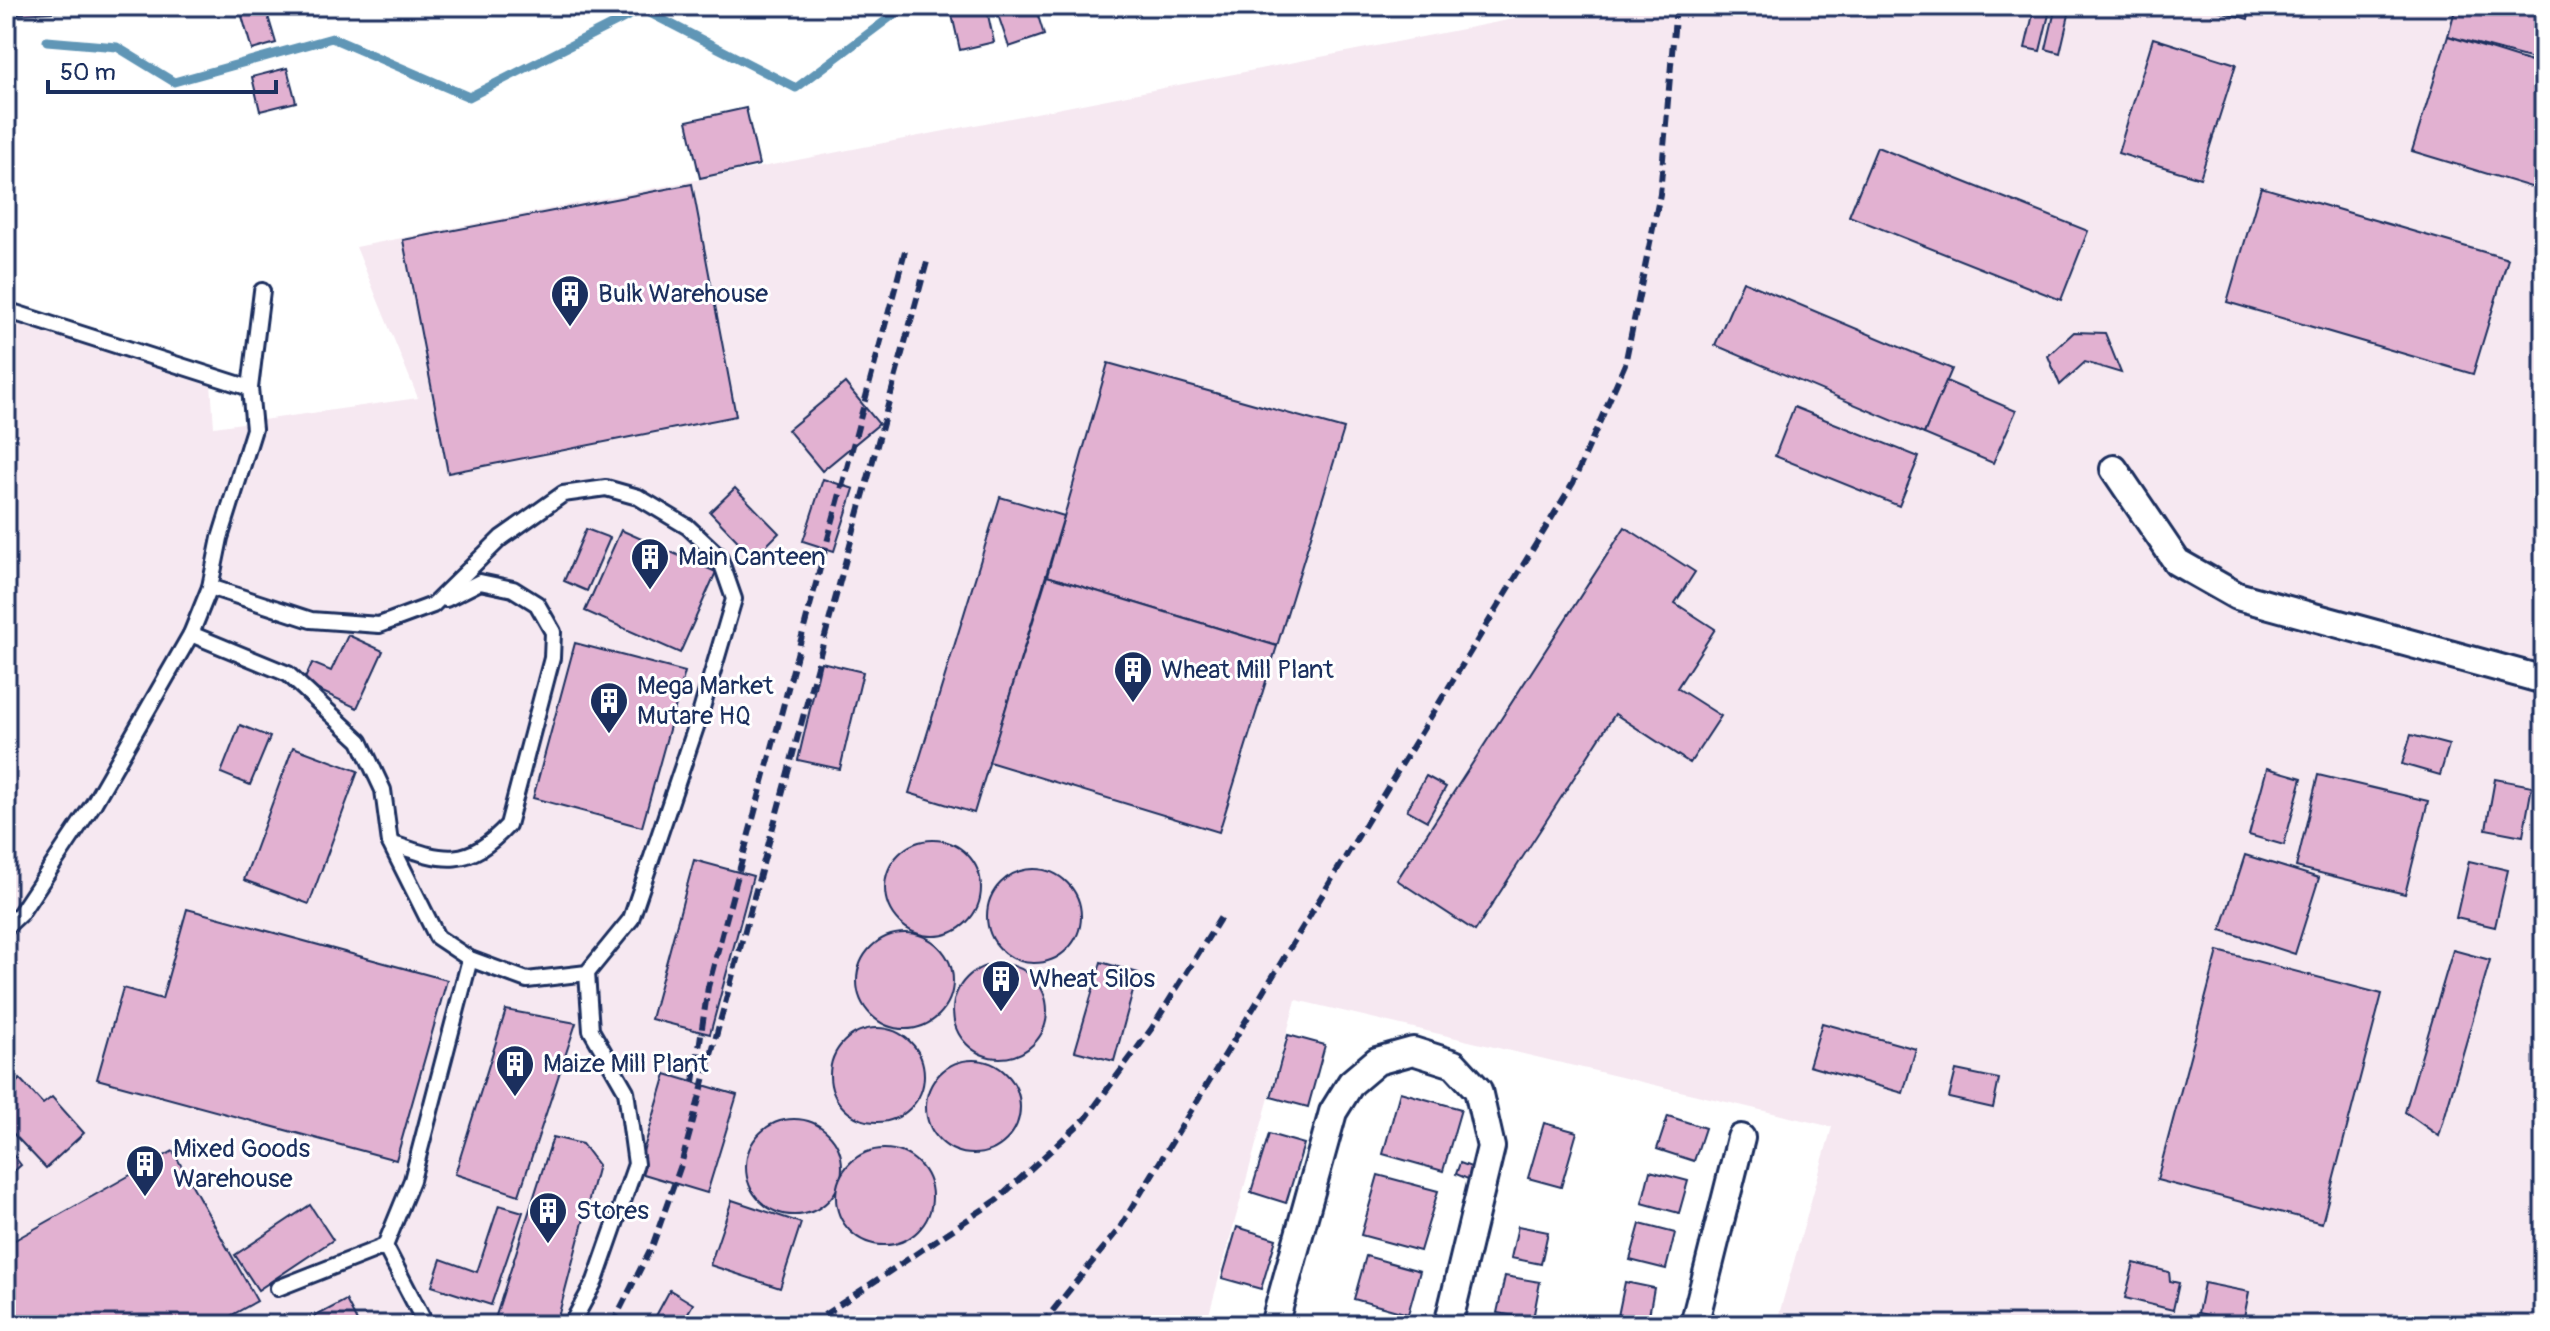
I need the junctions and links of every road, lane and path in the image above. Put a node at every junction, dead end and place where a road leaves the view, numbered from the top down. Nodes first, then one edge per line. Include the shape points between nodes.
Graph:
1 (262, 291) dead end
2 (6, 310) edge
3 (250, 388) junction
4 (2114, 469) dead end
5 (210, 587) junction
6 (433, 605) junction
7 (191, 634) junction
8 (2544, 680) edge
9 (390, 843) junction
10 (6, 927) edge
11 (470, 959) junction
12 (587, 973) junction
13 (1741, 1138) dead end
14 (385, 1246) junction
15 (278, 1288) dead end
16 (426, 1325) edge
17 (571, 1325) edge
18 (1274, 1325) edge
19 (1448, 1325) edge
20 (1694, 1325) edge

1 - 3 lane
2 - 3 lane
3 - 5 lane via 254,429
4 - 8 street via 2177,562 2237,596
5 - 6 lane via 311,620 379,625
5 - 7 lane
6 - 9 lane via 480,582 513,589 537,604 553,632 552,658 508,825 466,858 448,860
6 - 12 lane via 501,538 563,494 606,488 638,497 688,527 719,556 734,599 699,718 631,919
7 - 9 lane via 288,674 360,741 383,790
7 - 10 lane via 94,803
9 - 11 lane via 437,937
11 - 12 lane via 527,980
11 - 14 lane via 412,1180
12 - 17 lane via 591,1030 626,1091 636,1164 595,1281
13 - 20 street
14 - 15 lane
14 - 16 lane
18 - 19 street via 1333,1112 1351,1083 1377,1061 1413,1051 1454,1064 1478,1090 1491,1147

